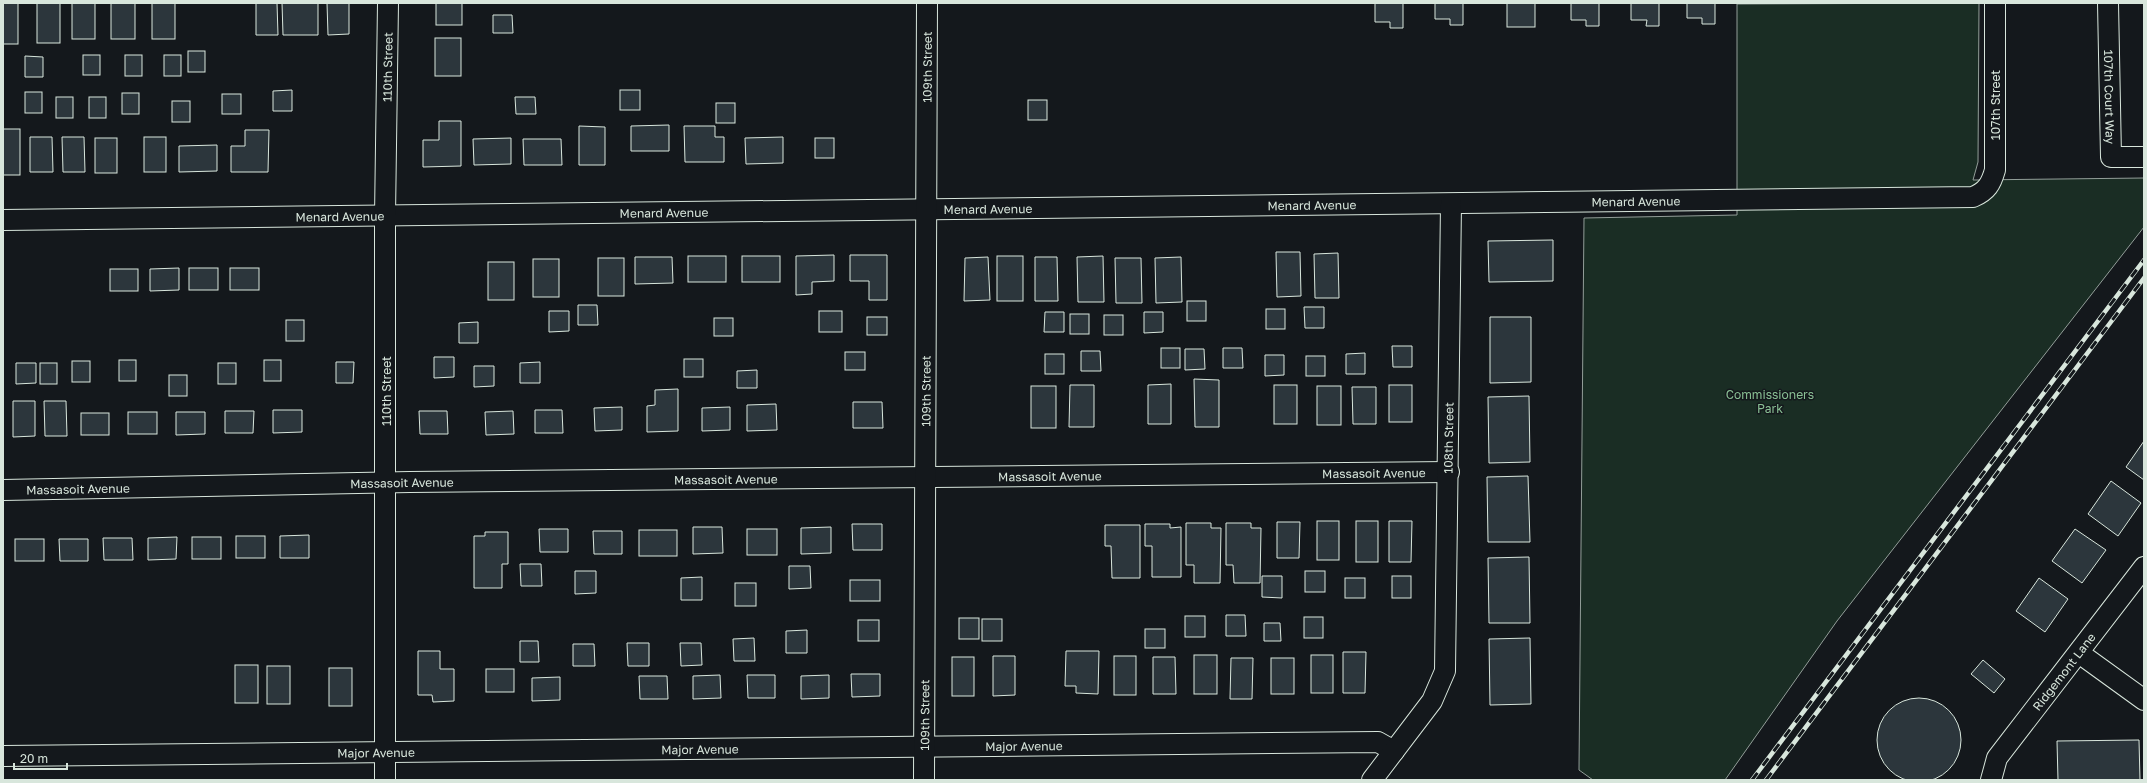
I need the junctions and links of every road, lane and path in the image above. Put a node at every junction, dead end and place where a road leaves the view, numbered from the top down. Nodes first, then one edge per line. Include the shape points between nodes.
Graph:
1 (388, 3) edge
2 (927, 3) edge
3 (1995, 3) edge
4 (2108, 3) edge
5 (2144, 157) edge
6 (1973, 197) joint
7 (1451, 204) junction
8 (926, 209) junction
9 (385, 216) junction
10 (3, 220) edge
11 (1449, 472) junction
12 (925, 477) junction
13 (386, 483) junction
14 (3, 490) edge
15 (2144, 567) edge
16 (2079, 653) junction
17 (2144, 700) edge
18 (924, 746) junction
19 (1394, 751) junction
20 (385, 753) junction
21 (3, 756) edge
22 (385, 780) edge
23 (924, 780) edge
24 (1372, 780) edge
25 (1991, 780) edge

1 - 9 street, 110th Street
2 - 8 street, 109th Street
3 - 6 street, 107th Street via 1995,170 1990,186
4 - 5 street, 107th Court Way via 2111,157
6 - 7 street, Menard Avenue
7 - 8 street, Menard Avenue
7 - 11 street, 108th Street
8 - 9 street, Menard Avenue
8 - 12 street, 109th Street
9 - 10 street, Menard Avenue
9 - 13 street, 110th Street
11 - 12 street, Massasoit Avenue
11 - 19 street, 108th Street via 1445,671 1432,701
12 - 13 street, Massasoit Avenue
12 - 18 street, 109th Street
13 - 14 street, Massasoit Avenue
13 - 20 street, 110th Street
15 - 16 street, Ridgemont Lane
16 - 17 street
16 - 25 street, Ridgemont Lane via 1997,758
18 - 19 street, Major Avenue via 1378,742
18 - 20 street, Major Avenue
18 - 23 street, 109th Street
19 - 24 street
20 - 21 street, Major Avenue
20 - 22 street, 110th Street

